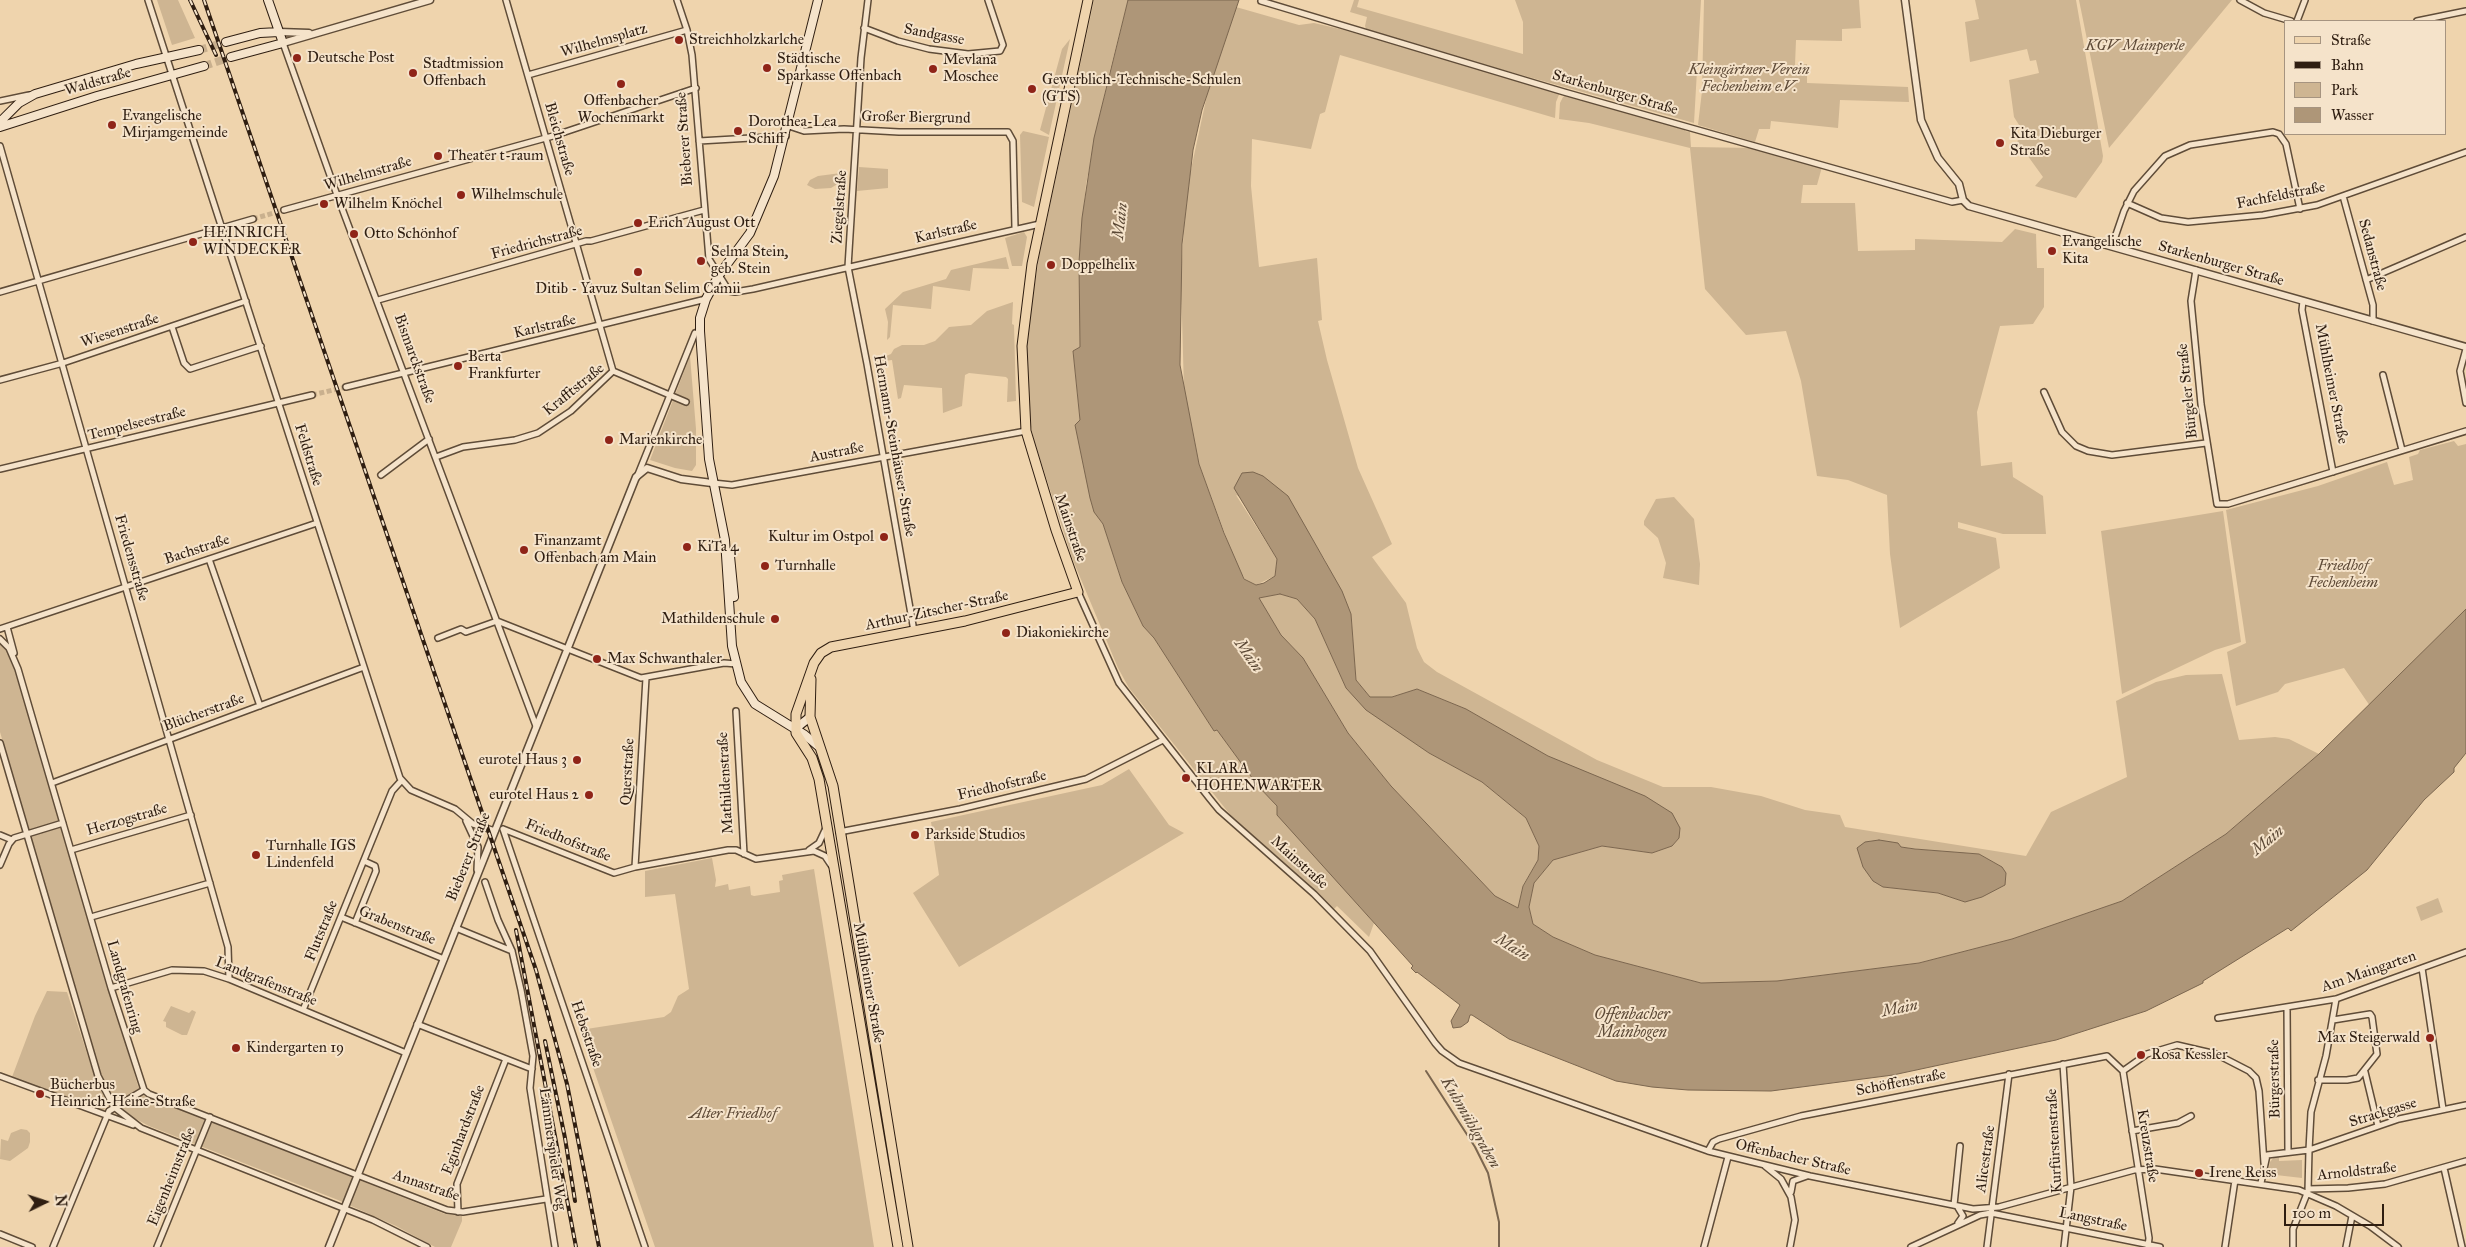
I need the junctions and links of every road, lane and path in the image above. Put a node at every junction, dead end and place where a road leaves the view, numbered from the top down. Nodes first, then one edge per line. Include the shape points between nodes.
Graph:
1 (148, 0) edge
2 (268, 0) edge
3 (430, 0) edge
4 (506, 0) edge
5 (677, 0) edge
6 (818, 0) edge
7 (868, 0) edge
8 (988, 0) edge
9 (1088, 0) edge
10 (1905, 0) edge
11 (2240, 0) edge
12 (2305, 0) edge
13 (1261, 1) edge
14 (2466, 11) edge
15 (2288, 20) edge
16 (2297, 20) edge
17 (2422, 20) edge
18 (864, 28) junction
19 (688, 30) junction
20 (279, 32) junction
21 (315, 33) junction
22 (226, 42) tunnel mouth
23 (283, 43) junction
24 (199, 50) tunnel mouth
25 (231, 57) tunnel mouth
26 (169, 58) junction
27 (204, 66) tunnel mouth
28 (173, 71) junction
29 (528, 75) junction
30 (696, 88) junction
31 (35, 94) junction
32 (0, 101) edge
33 (0, 122) edge
34 (789, 126) junction
35 (0, 127) edge
36 (858, 129) junction
37 (786, 136) junction
38 (545, 138) junction
39 (699, 141) junction
40 (0, 146) edge
41 (2466, 152) edge
42 (338, 195) junction
43 (2343, 196) junction
44 (1963, 200) junction
45 (2127, 203) junction
46 (2300, 209) junction
47 (284, 210) tunnel mouth
48 (704, 210) junction
49 (254, 219) tunnel mouth
50 (1040, 224) junction
51 (223, 228) junction
52 (1015, 228) junction
53 (2466, 237) edge
54 (578, 245) junction
55 (2112, 246) junction
56 (848, 267) junction
57 (2196, 270) junction
58 (718, 275) junction
59 (40, 280) junction
60 (2366, 280) junction
61 (0, 292) edge
62 (706, 299) junction
63 (378, 300) junction
64 (246, 301) junction
65 (2303, 301) junction
66 (692, 304) junction
67 (700, 318) junction
68 (2373, 321) junction
69 (601, 326) junction
70 (172, 327) junction
71 (698, 332) junction
72 (261, 346) junction
73 (2466, 348) edge
74 (63, 363) junction
75 (613, 371) junction
76 (404, 374) junction
77 (2383, 375) dead end
78 (0, 380) edge
79 (346, 387) tunnel mouth
80 (2044, 392) dead end
81 (312, 395) tunnel mouth
82 (669, 395) junction
83 (686, 402) dead end
84 (279, 403) junction
85 (2466, 403) edge
86 (1026, 431) junction
87 (2466, 431) edge
88 (430, 439) junction
89 (2206, 443) junction
90 (88, 448) junction
91 (2402, 450) junction
92 (436, 457) junction
93 (883, 457) junction
94 (0, 469) edge
95 (2333, 472) junction
96 (381, 475) dead end
97 (636, 477) junction
98 (712, 483) junction
99 (317, 524) junction
100 (209, 559) junction
101 (127, 587) junction
102 (1078, 592) junction
103 (497, 621) junction
104 (7, 627) junction
105 (0, 629) edge
106 (914, 631) junction
107 (438, 638) dead end
108 (0, 639) edge
109 (566, 650) junction
110 (737, 664) junction
111 (364, 666) junction
112 (18, 669) junction
113 (812, 669) junction
114 (646, 678) junction
115 (260, 706) junction
116 (736, 711) dead end
117 (810, 717) junction
118 (536, 726) junction
119 (795, 729) junction
120 (169, 739) junction
121 (1163, 740) junction
122 (0, 743) edge
123 (818, 746) junction
124 (401, 781) junction
125 (52, 783) junction
126 (191, 815) junction
127 (463, 817) junction
128 (64, 823) junction
129 (827, 825) junction
130 (498, 829) junction
131 (839, 832) junction
132 (26, 833) junction
133 (0, 835) edge
134 (12, 840) junction
135 (71, 850) junction
136 (806, 850) junction
137 (744, 854) junction
138 (364, 861) junction
139 (0, 866) edge
140 (635, 867) junction
141 (476, 875) junction
142 (835, 875) junction
143 (485, 882) dead end
144 (210, 883) junction
145 (91, 917) junction
146 (341, 917) junction
147 (355, 923) junction
148 (456, 928) junction
149 (512, 952) junction
150 (2466, 952) edge
151 (444, 959) junction
152 (1378, 961) joint
153 (2422, 968) junction
154 (229, 978) junction
155 (112, 988) junction
156 (2336, 999) junction
157 (2287, 1007) junction
158 (303, 1010) junction
159 (2218, 1018) dead end
160 (2333, 1020) junction
161 (418, 1024) junction
162 (406, 1053) junction
163 (506, 1059) junction
164 (2063, 1064) junction
165 (532, 1069) junction
166 (2123, 1071) junction
167 (2365, 1072) junction
168 (2009, 1074) junction
169 (0, 1076) edge
170 (2318, 1080) junction
171 (144, 1090) junction
172 (2466, 1105) edge
173 (114, 1107) junction
174 (2443, 1109) junction
175 (106, 1116) junction
176 (2190, 1116) dead end
177 (210, 1117) junction
178 (136, 1125) junction
179 (2378, 1126) junction
180 (2132, 1131) junction
181 (1960, 1146) dead end
182 (196, 1150) junction
183 (2309, 1150) junction
184 (1708, 1151) junction
185 (2288, 1151) junction
186 (1728, 1157) junction
187 (2466, 1161) edge
188 (2264, 1163) junction
189 (1762, 1164) junction
190 (2444, 1168) junction
191 (2139, 1169) junction
192 (358, 1174) junction
193 (1810, 1176) junction
194 (2235, 1180) junction
195 (2261, 1183) junction
196 (2071, 1187) junction
197 (2308, 1191) junction
198 (1791, 1197) junction
199 (546, 1199) junction
200 (2011, 1204) junction
201 (1955, 1206) junction
202 (344, 1209) junction
203 (1991, 1211) junction
204 (458, 1212) junction
205 (2352, 1216) junction
206 (2015, 1217) junction
207 (2067, 1227) junction
208 (1947, 1230) junction
209 (0, 1234) edge
210 (2149, 1246) edge
211 (32, 1247) edge
212 (53, 1247) edge
213 (157, 1247) edge
214 (329, 1247) edge
215 (427, 1247) edge
216 (555, 1247) edge
217 (646, 1247) edge
218 (898, 1247) edge
219 (908, 1247) edge
220 (1704, 1247) edge
221 (1790, 1247) edge
222 (1911, 1247) edge
223 (1987, 1247) edge
224 (2064, 1247) edge
225 (2160, 1247) edge
226 (2225, 1247) edge
227 (2293, 1247) edge
228 (2346, 1247) edge
229 (2398, 1247) edge
230 (2462, 1247) edge

1 - 26 street, Feldstraße
2 - 20 main road, Bismarckstraße
3 - 21 street
4 - 29 street, Bleichstraße
5 - 19 street, Bieberer Straße
6 - 34 main road, Bieberer Straße
7 - 18 street, Ziegelstraße
8 - 18 street, Sandgasse via 1003,44 1002,50 968,54 929,49
9 - 50 main road, Mainstraße
10 - 44 street via 1921,120 1938,158 1959,184
11 - 15 street via 2264,13
12 - 16 street
13 - 44 street, Starkenburger Straße via 1564,92 1952,202
14 - 17 street
18 - 36 street, Ziegelstraße
19 - 29 street, Wilhelmsplatz
19 - 30 street, Bieberer Straße
20 - 21 street
20 - 22 main road via 260,33
20 - 23 main road, Bismarckstraße
21 - 23 street
23 - 25 main road
23 - 42 street, Bismarckstraße
24 - 26 main road, Waldstraße
26 - 28 street, Feldstraße
26 - 31 main road, Waldstraße
27 - 28 main road, Waldstraße
28 - 35 main road, Waldstraße
28 - 51 street, Feldstraße
29 - 38 street, Bleichstraße
30 - 38 street
30 - 39 street, Bieberer Straße
31 - 32 street, Waldstraße
31 - 33 main road, Waldstraße via 19,103
34 - 36 street, Großer Biergrund via 804,131
34 - 37 main road, Bieberer Straße
36 - 52 street, Großer Biergrund via 1010,133
36 - 56 street, Ziegelstraße
37 - 39 street
37 - 58 main road, Bieberer Straße via 758,217
38 - 42 street, Wilhelmstraße
38 - 54 street, Bleichstraße
39 - 48 street, Bieberer Straße
40 - 59 street, Friedensstraße
41 - 43 street, Fachfeldstraße
42 - 47 street, Wilhelmstraße
42 - 63 street, Bismarckstraße
43 - 46 street, Fachfeldstraße
43 - 60 street, Sedanstraße
44 - 55 street, Starkenburger Straße via 1969,206
45 - 46 street, Fachfeldstraße via 2161,218 2188,222
45 - 46 street via 2157,164 2173,151 2190,145 2274,132 2285,140
45 - 55 street
48 - 54 street, Friedrichstraße
48 - 58 street, Bieberer Straße via 709,259
49 - 51 street
50 - 52 street, Karlstraße
50 - 86 main road, Mainstraße via 1023,322
51 - 59 street
51 - 64 street, Feldstraße
52 - 56 street, Karlstraße
53 - 60 street
54 - 63 street, Friedrichstraße
54 - 69 street, Bleichstraße
55 - 57 street, Starkenburger Straße
56 - 58 street, Karlstraße via 738,292 726,288
56 - 93 street, Hermann-Steinhäuser-Straße
57 - 65 street, Starkenburger Straße
57 - 89 street, Bürgeler Straße via 2191,301
58 - 62 main road, Bieberer Straße
59 - 61 street
59 - 74 street, Friedensstraße
60 - 68 street, Sedanstraße via 2374,312
62 - 66 street, Karlstraße
62 - 67 main road, Bieberer Straße
63 - 76 street, Bismarckstraße
64 - 70 street, Wiesenstraße
64 - 72 street, Feldstraße
65 - 68 street, Starkenburger Straße
65 - 95 street, Mühlheimer Straße via 2302,310
66 - 67 street via 698,308
66 - 69 street, Karlstraße
67 - 71 main road, Bieberer Straße
68 - 73 street, Starkenburger Straße
69 - 75 street, Bleichstraße
69 - 76 street, Karlstraße
70 - 72 street via 184,364 190,369
70 - 74 street, Wiesenstraße
71 - 82 street, Bieberer Straße
71 - 98 main road
72 - 84 street, Feldstraße
73 - 85 street via 2460,371
74 - 78 street, Wiesenstraße
74 - 90 street, Friedensstraße
75 - 82 street, Krafftstraße
75 - 92 street, Krafftstraße via 560,420 538,433 515,440 463,447
76 - 79 street, Karlstraße
76 - 88 street, Bismarckstraße
77 - 91 street
80 - 89 street via 2062,432 2072,443 2088,451 2112,455
81 - 84 street
82 - 83 street, Krafftstraße
82 - 97 street, Bieberer Straße
84 - 90 street, Tempelseestraße
84 - 99 street, Feldstraße
86 - 93 street, Austraße
86 - 102 main road, Mainstraße
87 - 91 street
88 - 92 street, Bismarckstraße
88 - 96 street
89 - 95 street, Bürgeler Straße via 2215,500 2220,505
90 - 94 street, Tempelseestraße
90 - 101 street, Friedensstraße
91 - 95 street
92 - 103 street, Bismarckstraße
93 - 98 street, Austraße via 732,485
93 - 106 street, Hermann-Steinhäuser-Straße
97 - 98 street via 647,468 691,481
97 - 109 street, Bieberer Straße
98 - 110 main road via 725,540 732,646
99 - 100 street, Bachstraße
99 - 111 street, Feldstraße
100 - 101 street, Bachstraße
100 - 115 street
101 - 104 street, Bachstraße
101 - 120 street, Friedensstraße
102 - 106 main road, Arthur-Zitscher-Straße
102 - 121 street, Mainstraße via 1116,677
103 - 107 street
103 - 109 street
103 - 118 street, Bismarckstraße
104 - 105 street, Bachstraße
104 - 112 street, Landgrafenring
106 - 113 main road, Arthur-Zitscher-Straße via 831,647 818,657
108 - 112 street, Landgrafenring via 9,648
109 - 114 street via 636,678
109 - 118 street, Bieberer Straße
110 - 114 street via 724,663
110 - 119 main road via 740,682 750,699
111 - 115 street, Blücherstraße
111 - 124 street, Feldstraße
112 - 125 street, Landgrafenring
113 - 117 main road
113 - 119 main road, Arthur-Zitscher-Straße via 798,706
114 - 140 street, Querstraße
115 - 120 street, Blücherstraße
116 - 137 street, Mathildenstraße
117 - 119 main road
117 - 123 main road, Mühlheimer Straße
118 - 130 street, Bieberer Straße
119 - 123 main road
119 - 129 main road, Mühlheimer Straße via 816,768
120 - 125 street, Blücherstraße
120 - 126 street, Friedensstraße
121 - 131 street, Friedhofstraße via 1086,780 932,815
121 - 152 street, Mainstraße via 1219,810 1314,894
122 - 132 street
123 - 131 main road, Mühlheimer Straße via 833,786
124 - 127 street via 411,790 454,809
124 - 138 street, Flutstraße via 392,791
125 - 128 street, Landgrafenring
126 - 135 street, Herzogstraße
126 - 144 street, Friedensstraße
127 - 130 street via 474,824
127 - 141 street via 478,847
128 - 132 street
128 - 135 street, Landgrafenring
129 - 136 street via 819,843
129 - 142 main road, Mühlheimer Straße
130 - 140 street, Friedhofstraße via 614,873
130 - 141 street, Bieberer Straße
130 - 217 street, Hebestraße
131 - 219 main road, Mühlheimer Straße
132 - 134 street
132 - 173 street via 98,1076
133 - 134 street
134 - 139 street
135 - 145 street, Landgrafenring
136 - 137 street, Friedhofstraße via 756,859
136 - 142 street via 825,856
137 - 140 street, Friedhofstraße via 728,850
138 - 146 street, Flutstraße
138 - 147 street, Flutstraße via 374,866 376,871
141 - 148 street, Bieberer Straße
142 - 218 main road, Mühlheimer Straße
143 - 149 street, Lämmerspieler Weg
144 - 145 street
144 - 154 street, Friedensstraße via 228,947
145 - 155 street, Landgrafenring
146 - 147 street, Grabenstraße
146 - 158 street, Flutstraße
147 - 151 street, Grabenstraße
148 - 149 street
148 - 151 street, Bieberer Straße
149 - 165 street, Lämmerspieler Weg via 533,1056
150 - 153 street, Am Maingarten
151 - 161 street, Bieberer Straße
152 - 184 street, Offenbacher Straße via 1434,1043 1452,1058
153 - 156 street, Am Maingarten
153 - 174 street
154 - 155 street, Landgrafenstraße via 204,971 177,969
154 - 158 street, Landgrafenstraße
155 - 171 street, Landgrafenring
156 - 157 street, Am Maingarten
156 - 160 street
157 - 159 street, Am Maingarten
157 - 185 street, Bürgerstraße
158 - 162 street, Landgrafenstraße
160 - 167 street via 2370,1014 2372,1017 2377,1054
160 - 170 street
161 - 162 street, Bieberer Straße
161 - 163 street
162 - 192 street, Bieberer Straße
163 - 165 street
163 - 204 street, Eginhardstraße via 457,1184
164 - 166 street, Schöffenstraße via 2107,1056
164 - 168 street, Schöffenstraße
164 - 196 street, Kurfürstenstraße
165 - 199 street, Lämmerspieler Weg via 530,1088
166 - 180 street, Kreuzstraße
166 - 188 street via 2147,1054 2176,1045 2216,1054 2249,1071 2257,1084
167 - 170 street via 2354,1079
167 - 179 street
168 - 184 street, Schöffenstraße via 1791,1118 1719,1139 1711,1144
168 - 203 street, Alicestraße
169 - 175 street
170 - 183 street via 2310,1121
171 - 173 street
171 - 177 street
172 - 174 street, Strackgasse
173 - 175 street
173 - 178 street
174 - 179 street, Strackgasse
175 - 178 street
175 - 212 street
176 - 180 street via 2178,1123
177 - 182 street, Eigenheimstraße
177 - 192 street
178 - 182 street
179 - 183 street, Strackgasse
180 - 191 street, Kreuzstraße
181 - 201 street
182 - 202 street
182 - 213 street, Eigenheimstraße
183 - 185 street, Strackgasse
183 - 197 street
184 - 186 street, Offenbacher Straße
185 - 188 street, Strackgasse via 2270,1153
186 - 189 street, Offenbacher Straße
186 - 220 street
187 - 190 street, Arnoldstraße
188 - 195 street
189 - 193 street, Offenbacher Straße
189 - 198 street via 1782,1179
190 - 197 street, Arnoldstraße via 2385,1184
190 - 230 street
191 - 194 street, Offenbacher Straße
191 - 196 street, Offenbacher Straße
191 - 210 street, Kreuzstraße
192 - 202 street, Bieberer Straße
192 - 204 street, Annastraße
193 - 198 street via 1793,1181
193 - 201 street, Offenbacher Straße
194 - 195 street, Offenbacher Straße
194 - 226 street
195 - 197 street, Offenbacher Straße
196 - 200 street, Offenbacher Straße
196 - 207 street, Kurfürstenstraße
197 - 205 street
197 - 227 street via 2293,1229
198 - 221 street via 1795,1220
199 - 204 street, Annastraße
199 - 216 street, Lämmerspieler Weg
200 - 203 street, Offenbacher Straße
200 - 206 street via 2009,1212
201 - 203 street, Offenbacher Straße
201 - 208 street via 1962,1211 1962,1219
202 - 214 street, Bieberer Straße
202 - 215 street via 385,1225
203 - 206 street, Langstraße
203 - 208 street
203 - 223 street, Alicestraße
205 - 228 street
205 - 229 street
206 - 207 street, Langstraße
207 - 210 street, Langstraße
207 - 224 street, Kurfürstenstraße
208 - 222 street
209 - 211 street
210 - 225 street, Langstraße

